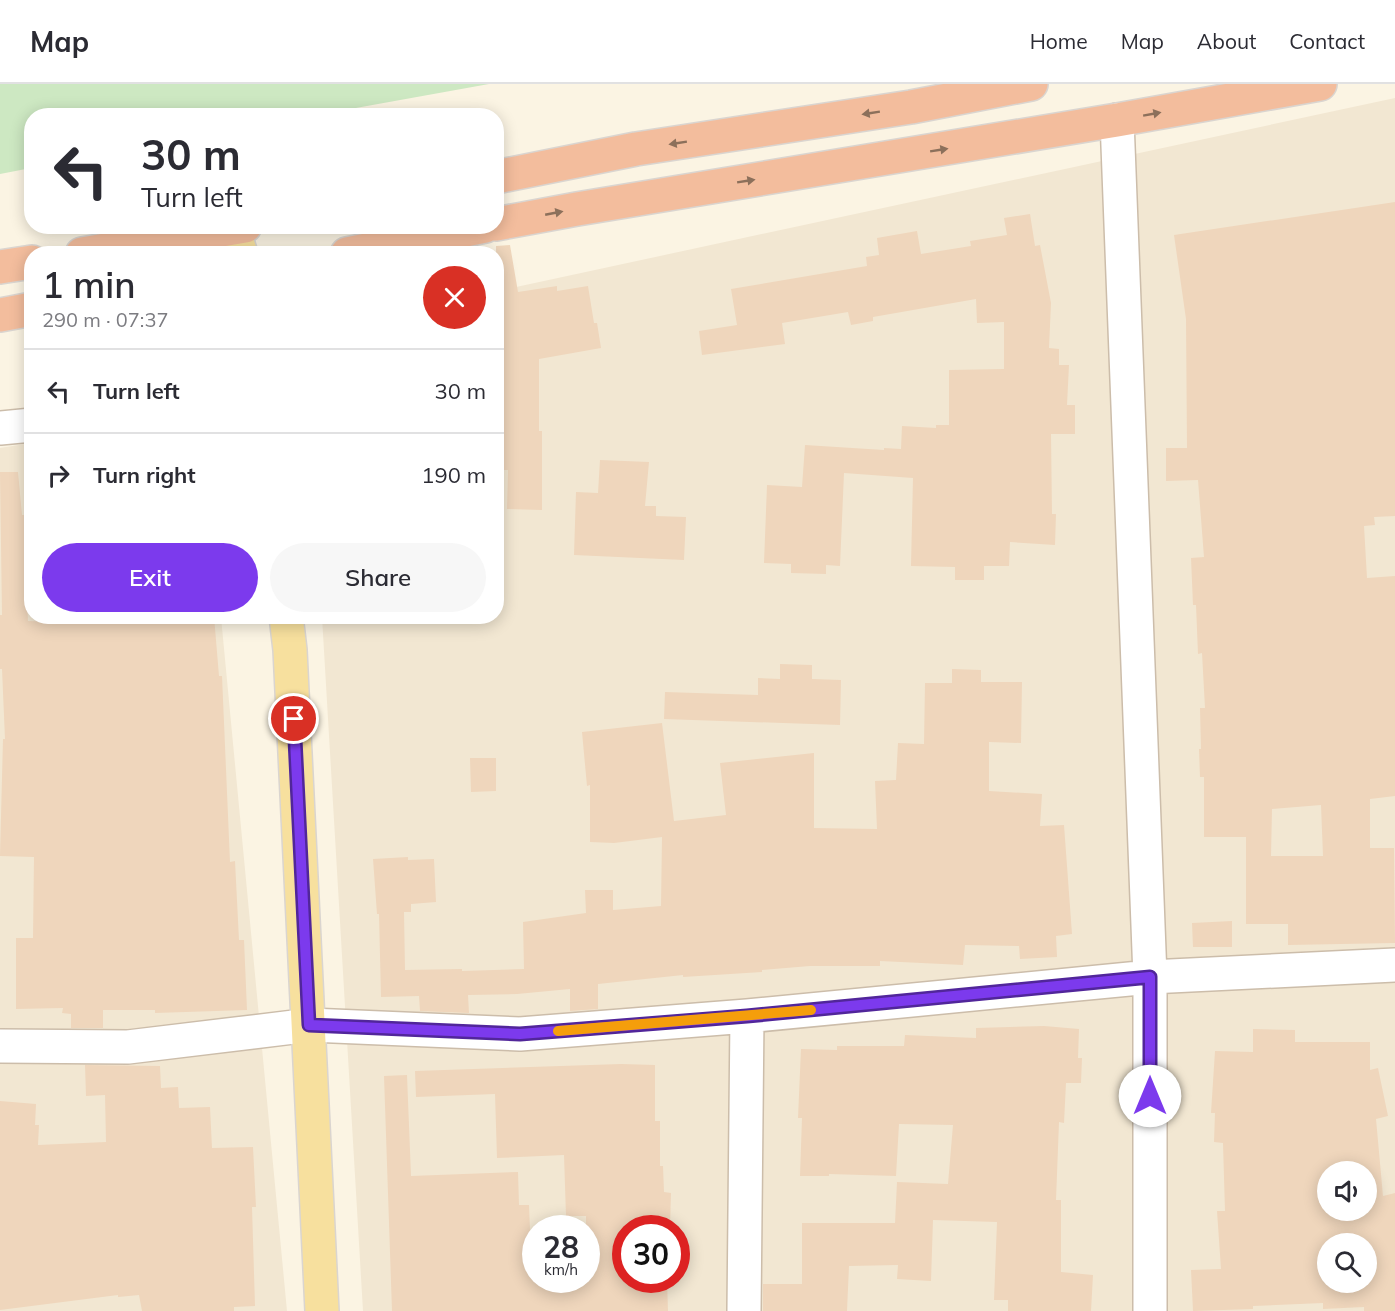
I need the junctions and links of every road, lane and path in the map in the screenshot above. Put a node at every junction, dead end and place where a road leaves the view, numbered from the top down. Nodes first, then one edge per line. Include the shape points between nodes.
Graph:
1 (1031, 84) edge
2 (1320, 84) edge
3 (1117, 120) junction
4 (504, 175) edge
5 (504, 223) edge
6 (446, 234) edge
7 (240, 236) edge
8 (152, 246) edge
9 (386, 246) edge
10 (24, 263) edge
11 (0, 267) edge
12 (24, 310) edge
13 (0, 315) edge
14 (24, 426) edge
15 (0, 428) edge
16 (287, 624) edge
17 (1395, 965) edge
18 (1150, 977) junction
19 (747, 1016) junction
20 (309, 1025) junction
21 (0, 1046) edge
22 (322, 1311) edge
23 (744, 1311) edge
24 (1150, 1311) edge

1 -> 4 highway
3 -> 2 highway
5 -> 3 highway
3 - 18 street
6 - 9 highway
7 - 8 highway
10 - 11 highway
12 - 13 highway
14 - 15 street
16 - 20 main road
17 - 18 street
18 - 19 street
18 - 24 street
19 - 20 street via 520,1034
19 - 23 street
20 - 21 street via 128,1047
20 - 22 main road

